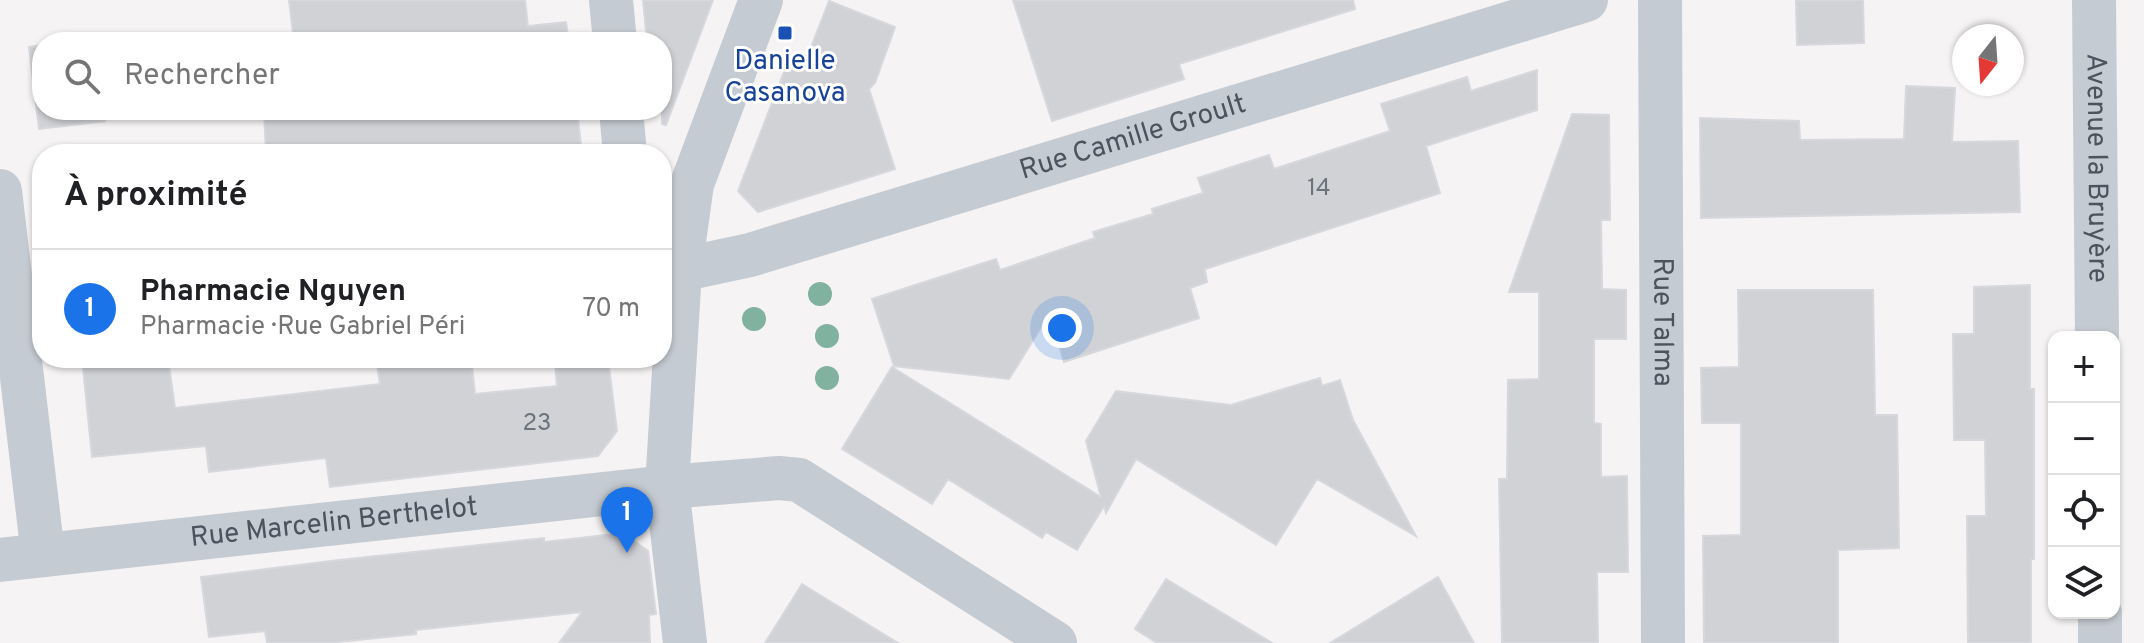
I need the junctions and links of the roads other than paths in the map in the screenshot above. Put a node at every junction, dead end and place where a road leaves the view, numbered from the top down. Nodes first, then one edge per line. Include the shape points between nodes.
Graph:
1 (611, 0) edge
2 (761, 0) edge
3 (1586, 0) edge
4 (1660, 0) edge
5 (2094, 0) edge
6 (614, 32) edge
7 (622, 120) edge
8 (624, 144) edge
9 (0, 191) edge
10 (672, 252) edge
11 (672, 255) edge
12 (2097, 331) edge
13 (669, 368) edge
14 (667, 487) junction
15 (43, 555) junction
16 (0, 560) edge
17 (2100, 619) edge
18 (685, 643) edge
19 (1055, 643) edge
20 (1663, 643) edge
21 (2100, 643) edge

1 - 6 street
2 - 10 street
3 - 11 street, Rue Camille Groult via 750,255
4 - 20 street, Rue Talma
5 - 12 street, Avenue la Bruyère
7 - 8 street
9 - 15 street
13 - 14 street
14 - 15 street, Rue Marcelin Berthelot
14 - 18 street
14 - 19 street, Rue Marcelin Berthelot via 799,480
15 - 16 street, Rue Marcelin Berthelot
17 - 21 street

